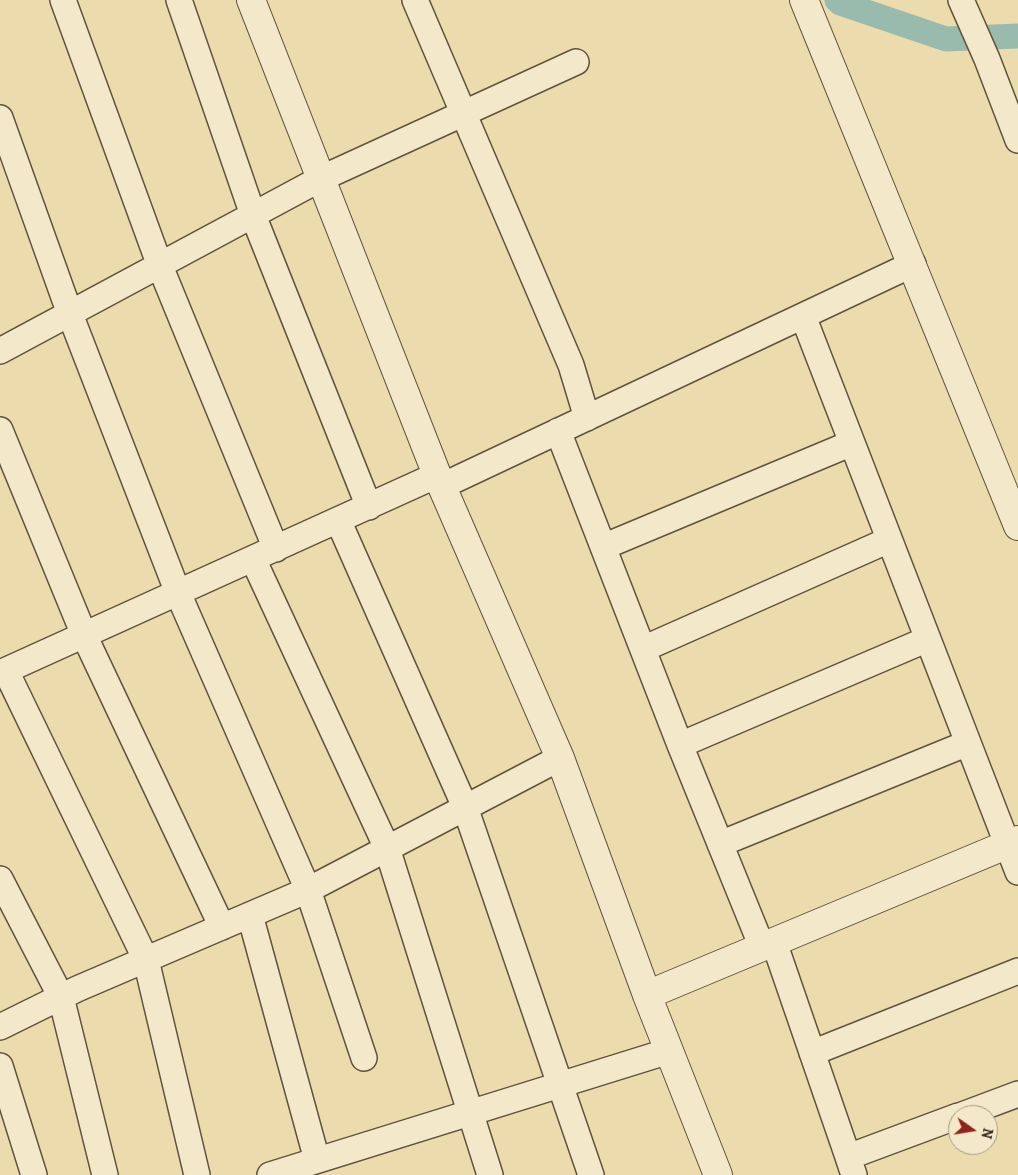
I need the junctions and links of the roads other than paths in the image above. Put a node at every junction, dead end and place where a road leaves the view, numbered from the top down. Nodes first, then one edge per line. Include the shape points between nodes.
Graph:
1 (63, 0) edge
2 (179, 0) edge
3 (251, 0) edge
4 (415, 0) edge
5 (963, 7) edge
6 (808, 10) edge
7 (576, 62) dead end
8 (464, 114) junction
9 (0, 118) edge
10 (1018, 140) edge
11 (320, 180) junction
12 (253, 216) junction
13 (913, 264) junction
14 (160, 266) junction
15 (70, 314) junction
16 (803, 316) junction
17 (0, 351) edge
18 (588, 418) junction
19 (0, 430) edge
20 (558, 432) junction
21 (852, 444) junction
22 (440, 481) junction
23 (369, 506) junction
24 (338, 520) junction
25 (1018, 526) edge
26 (889, 540) junction
27 (603, 547) junction
28 (276, 549) junction
29 (253, 559) junction
30 (178, 593) junction
31 (84, 635) junction
32 (928, 639) junction
33 (643, 649) junction
34 (3, 672) edge
35 (968, 743) junction
36 (680, 745) junction
37 (560, 758) junction
38 (465, 807) junction
39 (1012, 842) edge
40 (720, 844) junction
41 (387, 848) junction
42 (1018, 872) edge
43 (0, 879) edge
44 (308, 890) junction
45 (250, 915) junction
46 (222, 927) junction
47 (768, 944) junction
48 (146, 960) junction
49 (1018, 971) edge
50 (647, 995) junction
51 (61, 997) junction
52 (0, 1026) edge
53 (669, 1051) junction
54 (812, 1053) junction
55 (364, 1058) dead end
56 (0, 1066) edge
57 (560, 1085) junction
58 (1018, 1094) edge
59 (989, 1105) edge
60 (470, 1113) junction
61 (948, 1121) edge
62 (317, 1160) junction
63 (851, 1166) edge
64 (278, 1174) edge
65 (34, 1175) edge
66 (106, 1175) edge
67 (197, 1175) edge
68 (490, 1175) edge
69 (591, 1175) edge
70 (718, 1175) edge

1 - 14 street
2 - 12 street
3 - 11 street
4 - 8 street
5 - 10 street
6 - 13 street
7 - 8 street
8 - 11 street
8 - 18 street via 571,365
9 - 15 street
11 - 12 street
11 - 22 street
12 - 14 street
12 - 23 street
13 - 16 street
13 - 25 street
14 - 15 street
14 - 28 street
15 - 17 street
15 - 30 street
16 - 18 street
16 - 21 street
18 - 20 street
19 - 31 street
20 - 22 street
20 - 27 street
21 - 26 street
21 - 27 street
22 - 23 street
22 - 37 street
23 - 24 street
24 - 28 street
24 - 38 street
26 - 32 street
26 - 33 street
27 - 33 street
28 - 29 street
29 - 30 street
29 - 41 street
30 - 31 street
30 - 44 street
31 - 34 street
31 - 46 street
32 - 35 street
32 - 36 street
33 - 36 street
34 - 48 street
35 - 39 street
35 - 40 street
36 - 40 street
37 - 38 street
37 - 50 street
38 - 41 street
38 - 57 street
39 - 42 street
39 - 47 street
40 - 47 street
41 - 44 street
41 - 60 street
43 - 51 street
44 - 45 street
44 - 55 street
45 - 46 street
45 - 62 street
46 - 48 street
47 - 50 street
47 - 54 street
48 - 51 street
48 - 67 street
49 - 54 street
50 - 53 street
51 - 52 street
51 - 66 street
53 - 57 street
53 - 70 street
54 - 63 street
56 - 65 street
57 - 60 street
57 - 69 street
58 - 59 street
60 - 62 street
60 - 68 street
61 - 63 street
62 - 64 street

